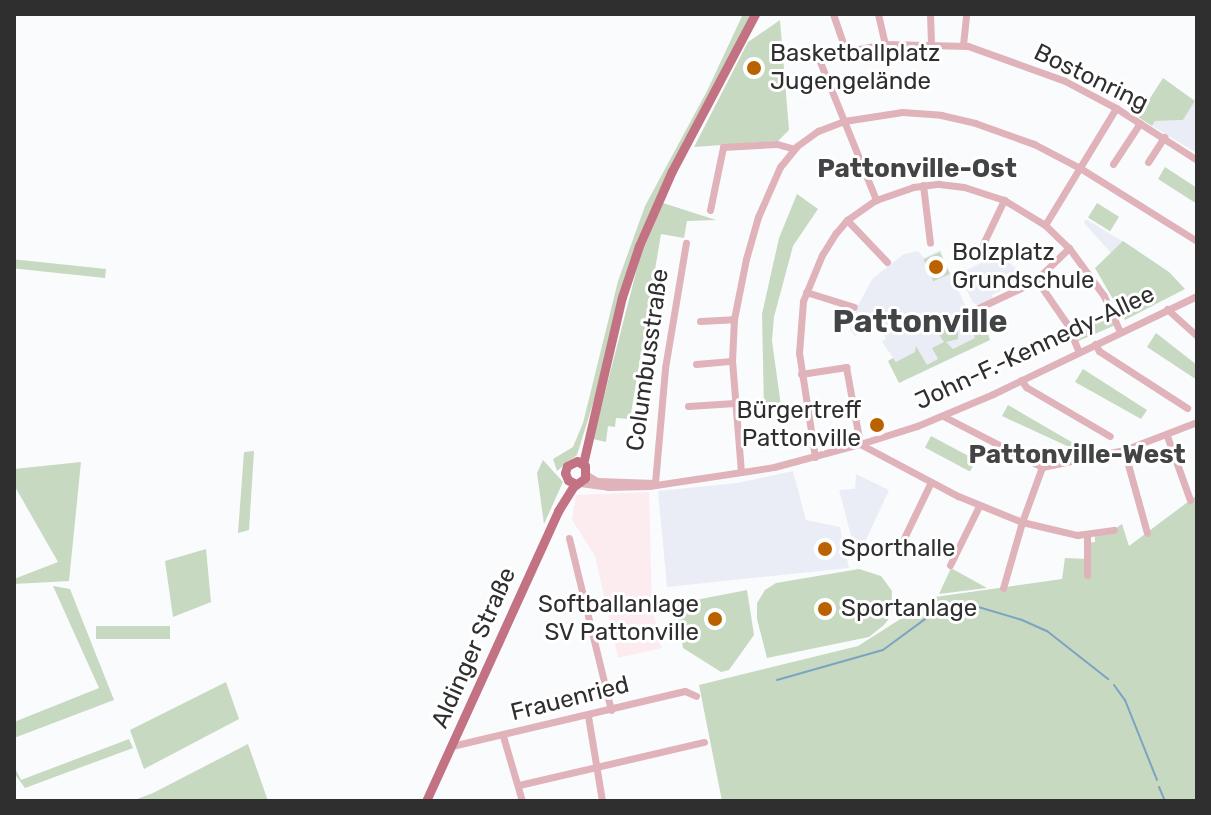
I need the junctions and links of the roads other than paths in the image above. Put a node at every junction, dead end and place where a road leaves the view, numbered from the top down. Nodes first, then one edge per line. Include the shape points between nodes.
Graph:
1 (755, 14) edge
2 (833, 14) edge
3 (878, 14) edge
4 (930, 14) edge
5 (966, 14) edge
6 (931, 43) junction
7 (885, 44) junction
8 (963, 45) junction
9 (845, 49) junction
10 (1116, 108) junction
11 (844, 121) junction
12 (1140, 123) junction
13 (1164, 137) junction
14 (794, 149) junction
15 (1197, 160) edge
16 (1148, 162) dead end
17 (1113, 164) dead end
18 (1080, 168) junction
19 (923, 185) junction
20 (876, 200) junction
21 (1004, 200) junction
22 (710, 210) dead end
23 (847, 220) junction
24 (1045, 225) junction
25 (1197, 241) edge
26 (686, 243) dead end
27 (930, 243) dead end
28 (983, 244) dead end
29 (1069, 248) junction
30 (887, 262) dead end
31 (1036, 279) junction
32 (806, 292) junction
33 (1197, 296) edge
34 (854, 307) dead end
35 (1167, 309) junction
36 (974, 310) dead end
37 (734, 319) junction
38 (700, 321) dead end
39 (1120, 332) junction
40 (1197, 336) edge
41 (1095, 344) junction
42 (1079, 352) junction
43 (732, 361) junction
44 (696, 364) dead end
45 (801, 374) junction
46 (1021, 380) junction
47 (735, 403) junction
48 (688, 406) dead end
49 (1187, 408) dead end
50 (943, 416) junction
51 (1197, 422) edge
52 (1110, 436) dead end
53 (1167, 436) junction
54 (860, 444) junction
55 (1124, 450) junction
56 (815, 457) junction
57 (578, 463) junction
58 (1042, 467) junction
59 (741, 472) junction
60 (578, 480) junction
61 (931, 482) junction
62 (655, 483) junction
63 (1190, 500) dead end
64 (979, 506) junction
65 (1022, 522) junction
66 (1114, 530) dead end
67 (1147, 533) dead end
68 (1087, 535) junction
69 (569, 538) dead end
70 (904, 538) dead end
71 (950, 565) dead end
72 (1087, 575) dead end
73 (1003, 588) dead end
74 (696, 696) dead end
75 (611, 710) junction
76 (588, 716) junction
77 (503, 736) junction
78 (704, 742) dead end
79 (452, 746) junction
80 (596, 768) junction
81 (519, 785) junction
82 (426, 801) edge
83 (522, 801) edge
84 (602, 801) edge

1 - 57 main road, Aldinger Straße via 644,232
2 - 9 street
3 - 7 street
4 - 6 street
5 - 8 street
6 - 7 street, Bostonring
6 - 8 street, Bostonring
7 - 9 street, Bostonring
8 - 10 street, Bostonring via 1065,81
9 - 11 street, Bostonring via 817,55
10 - 12 street, Bostonring
10 - 18 street
11 - 14 street
11 - 18 street via 902,112 943,115 1034,144
11 - 20 street
12 - 13 street, Bostonring
12 - 17 street
13 - 15 street, Bostonring
13 - 16 street
14 - 22 street via 777,144 723,147
14 - 37 street via 780,167 757,220
18 - 24 street
18 - 25 street
19 - 20 street
19 - 21 street via 964,187
19 - 27 street
20 - 23 street
21 - 24 street
21 - 28 street
23 - 30 street
23 - 32 street via 822,255
24 - 29 street
26 - 62 street, Columbusstraße via 665,368
29 - 31 street
29 - 39 street via 1104,296
31 - 36 street
31 - 42 street
32 - 34 street
32 - 45 street via 799,337
33 - 35 street, John-F.-Kennedy-Allee
35 - 39 street, John-F.-Kennedy-Allee
35 - 40 street
37 - 38 street
37 - 43 street
39 - 41 street, John-F.-Kennedy-Allee
41 - 42 street, John-F.-Kennedy-Allee
41 - 49 street
42 - 46 street, John-F.-Kennedy-Allee
43 - 44 street
43 - 47 street
45 - 54 street via 846,367
45 - 56 street
46 - 50 street, John-F.-Kennedy-Allee
46 - 52 street
47 - 48 street
47 - 59 street
50 - 54 street, John-F.-Kennedy-Allee
50 - 58 street
51 - 53 street
53 - 55 street
53 - 63 street
54 - 56 street, John-F.-Kennedy-Allee
54 - 61 street
55 - 58 street
55 - 67 street
56 - 59 street, John-F.-Kennedy-Allee
57 - 60 main road
57 - 60 main road, Aldinger Straße via 565,469
58 - 65 street
59 - 62 street, John-F.-Kennedy-Allee
60 - 62 street, John-F.-Kennedy-Allee via 608,487
60 - 79 main road, Aldinger Straße via 558,511
61 - 64 street
61 - 70 street
64 - 65 street
64 - 71 street
65 - 68 street
65 - 73 street
66 - 68 street
68 - 72 street
69 - 75 street
74 - 75 street, Frauenried via 685,691
75 - 76 street, Frauenried
76 - 77 street, Frauenried
76 - 80 street
77 - 79 street, Frauenried
77 - 81 street
78 - 80 street
79 - 82 main road, Aldinger Straße
80 - 81 street
80 - 84 street
81 - 83 street

